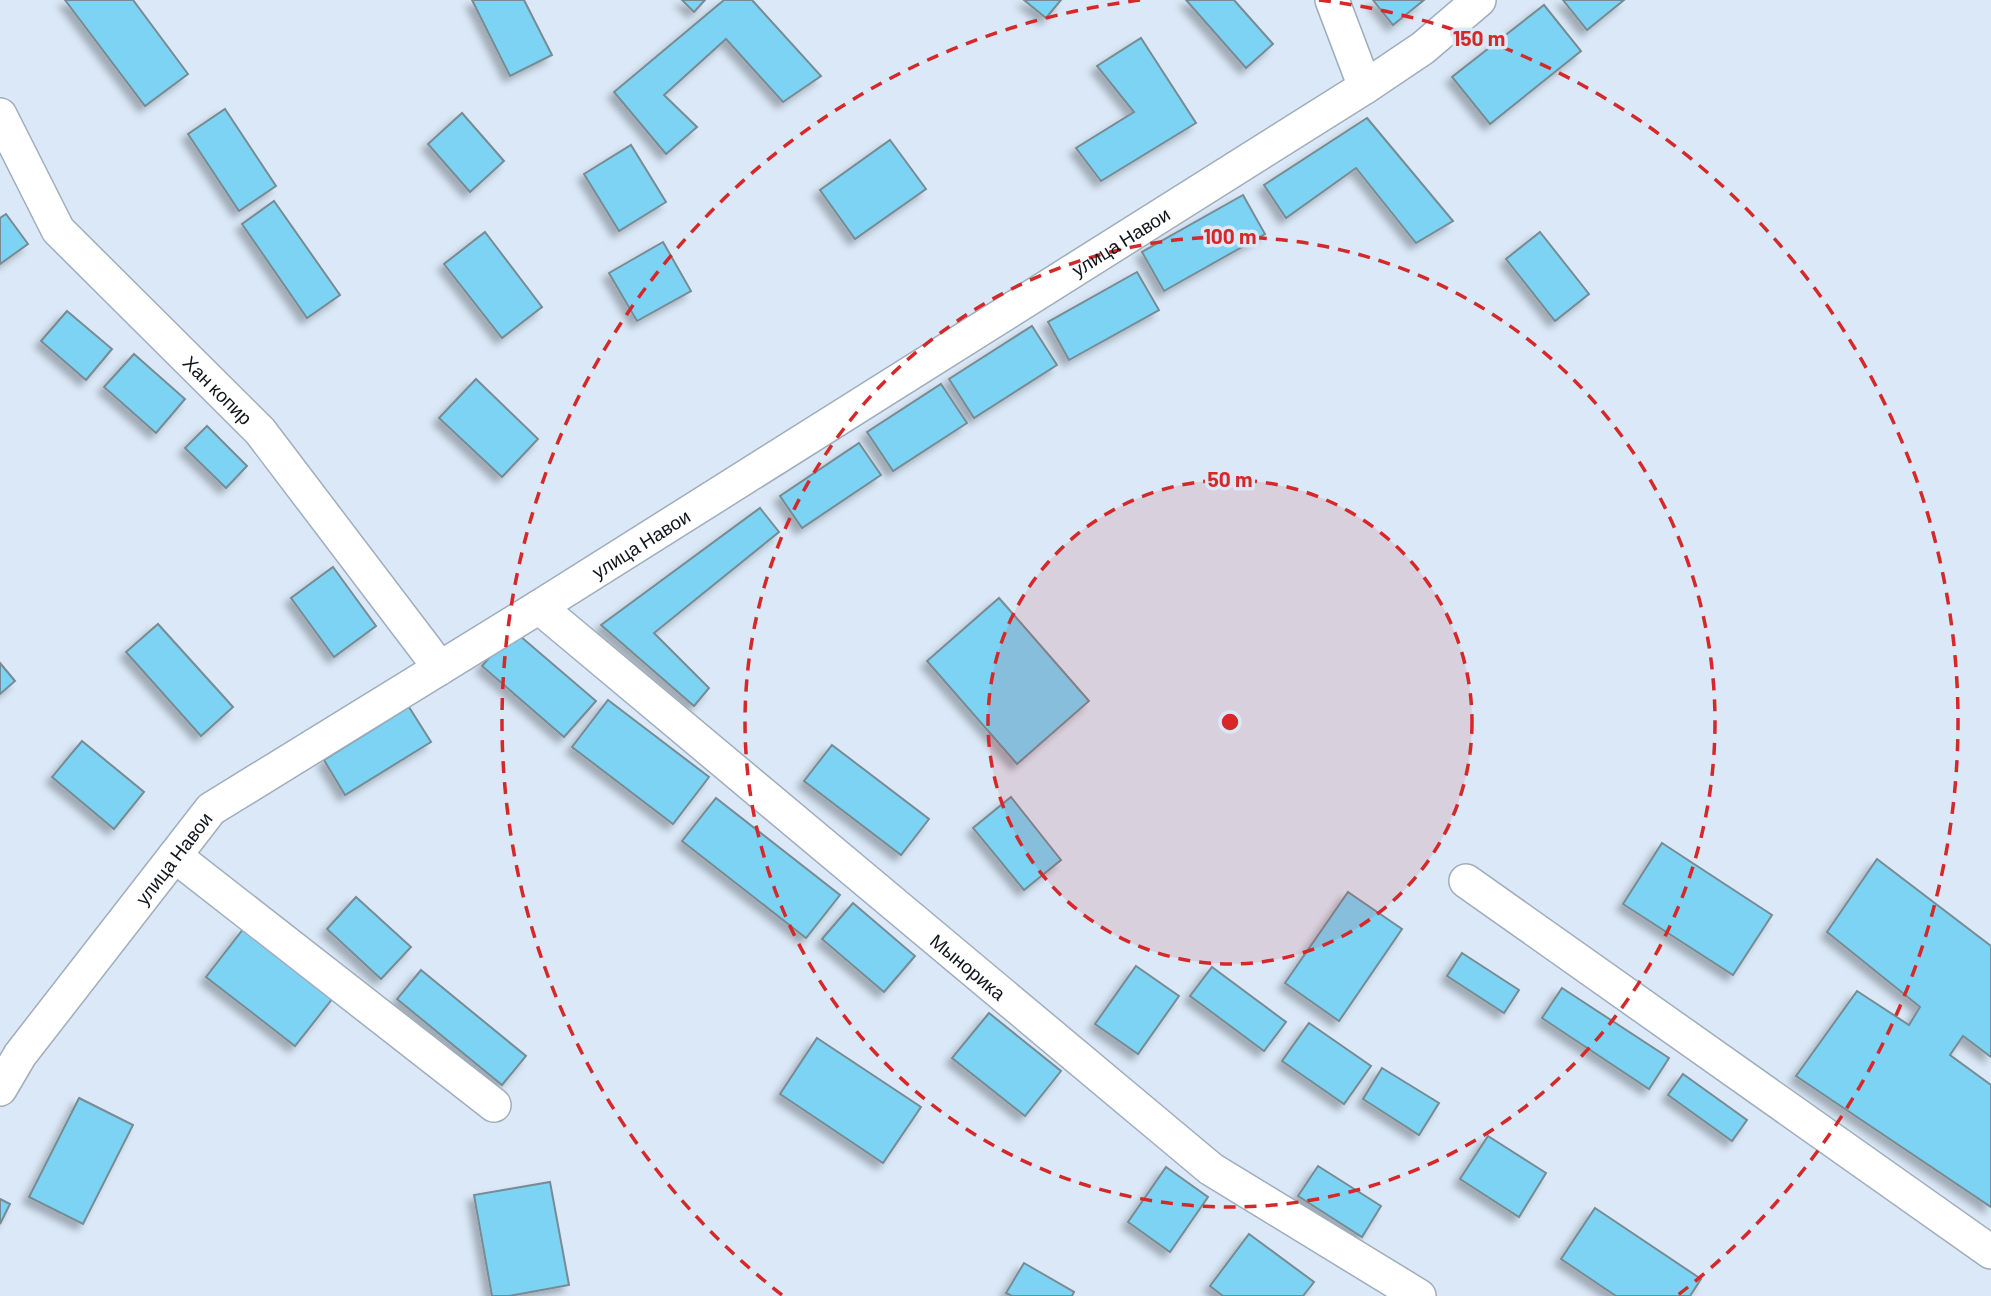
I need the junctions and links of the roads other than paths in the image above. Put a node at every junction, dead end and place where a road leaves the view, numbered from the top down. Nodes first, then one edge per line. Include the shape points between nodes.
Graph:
1 (1332, 0) edge
2 (1479, 0) edge
3 (1365, 88) junction
4 (0, 115) edge
5 (539, 607) junction
6 (440, 668) junction
7 (175, 856) junction
8 (1466, 881) dead end
9 (0, 1089) edge
10 (494, 1105) dead end
11 (1991, 1252) edge
12 (1419, 1296) edge

1 - 3 street
2 - 3 street, улица Навои via 1423,48
3 - 5 street, улица Навои
4 - 6 street, Хан копир via 58,230 260,431
5 - 6 street, улица Навои
5 - 12 street, Мынорика via 1211,1169
6 - 7 street, улица Навои via 211,809
7 - 9 street, улица Навои via 20,1055
7 - 10 street
8 - 11 street

